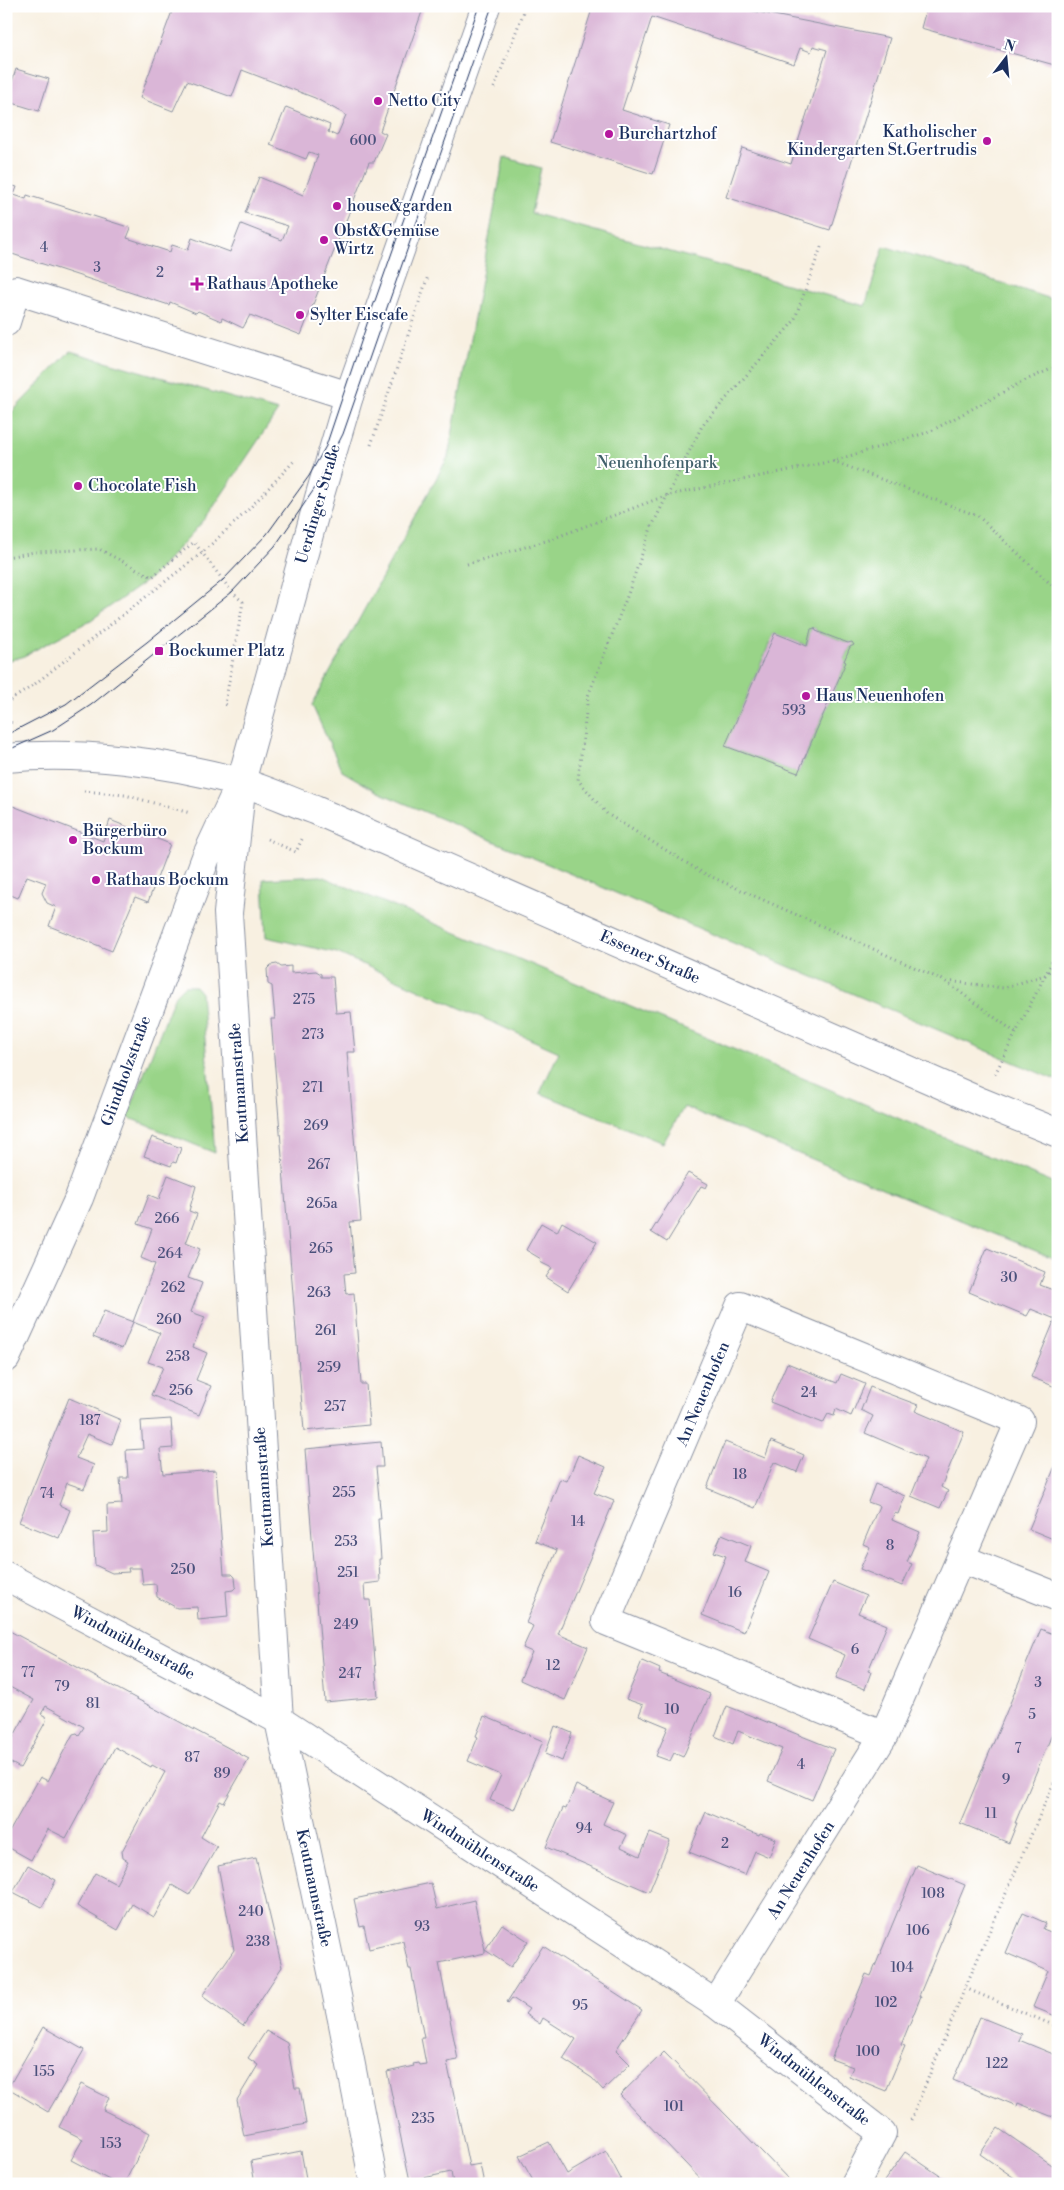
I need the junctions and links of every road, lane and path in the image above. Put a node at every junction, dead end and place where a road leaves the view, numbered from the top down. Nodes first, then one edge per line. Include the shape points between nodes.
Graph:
1 (486, 6) edge
2 (526, 6) edge
3 (494, 89) dead end
4 (821, 247) dead end
5 (428, 274) dead end
6 (11, 289) edge
7 (6, 322) edge
8 (1058, 366) edge
9 (350, 396) junction
10 (369, 451) dead end
11 (302, 453) dead end
12 (833, 461) junction
13 (666, 496) junction
14 (203, 552) junction
15 (6, 556) edge
16 (467, 564) dead end
17 (1058, 592) edge
18 (6, 703) edge
19 (259, 721) junction
20 (6, 758) edge
21 (241, 782) junction
22 (76, 791) dead end
23 (314, 810) junction
24 (230, 824) junction
25 (1058, 950) edge
26 (1058, 964) edge
27 (1045, 975) junction
28 (945, 980) junction
29 (1016, 1033) junction
30 (981, 1102) junction
31 (1058, 1133) edge
32 (6, 1358) edge
33 (962, 1558) junction
34 (6, 1576) edge
35 (1058, 1597) edge
36 (278, 1720) junction
37 (884, 1735) junction
38 (1058, 1773) edge
39 (965, 1988) junction
40 (716, 2004) junction
41 (1058, 2026) edge
42 (908, 2127) dead end
43 (374, 2184) edge
44 (855, 2184) edge

1 - 9 street, Uerdinger Straße
2 - 3 path
4 - 13 path via 794,321 702,426
5 - 10 path
6 - 7 street
6 - 9 street
8 - 12 path via 928,432
9 - 19 street, Uerdinger Straße
11 - 14 path
12 - 13 path
12 - 17 path via 978,516
13 - 16 path via 548,540
13 - 28 path via 588,696 578,780 607,814 703,873
14 - 15 path via 194,542 152,577 99,550
14 - 18 path via 31,687
14 - 19 path via 243,602 225,704 236,714
19 - 21 street, Uerdinger Straße
20 - 21 street via 98,758 184,769
21 - 23 street, Essener Straße
21 - 24 street, Keutmannstraße
22 - 24 path via 124,795
23 - 24 path via 296,852
23 - 30 street, Essener Straße
24 - 32 street, Glindholzstraße via 206,857 79,1198
24 - 36 street, Keutmannstraße via 228,913
25 - 27 path
26 - 27 path
27 - 28 path via 1003,988
27 - 29 path
28 - 29 path
29 - 30 path
30 - 31 street, Essener Straße
33 - 35 street
33 - 37 street, An Neuenhofen
33 - 37 street, An Neuenhofen via 1020,1421 740,1306 606,1621
34 - 36 street, Windmühlenstraße
36 - 40 street, Windmühlenstraße
36 - 43 street, Keutmannstraße
37 - 40 street, An Neuenhofen
38 - 39 path
39 - 41 path
39 - 42 path
40 - 44 street, Windmühlenstraße via 882,2133

